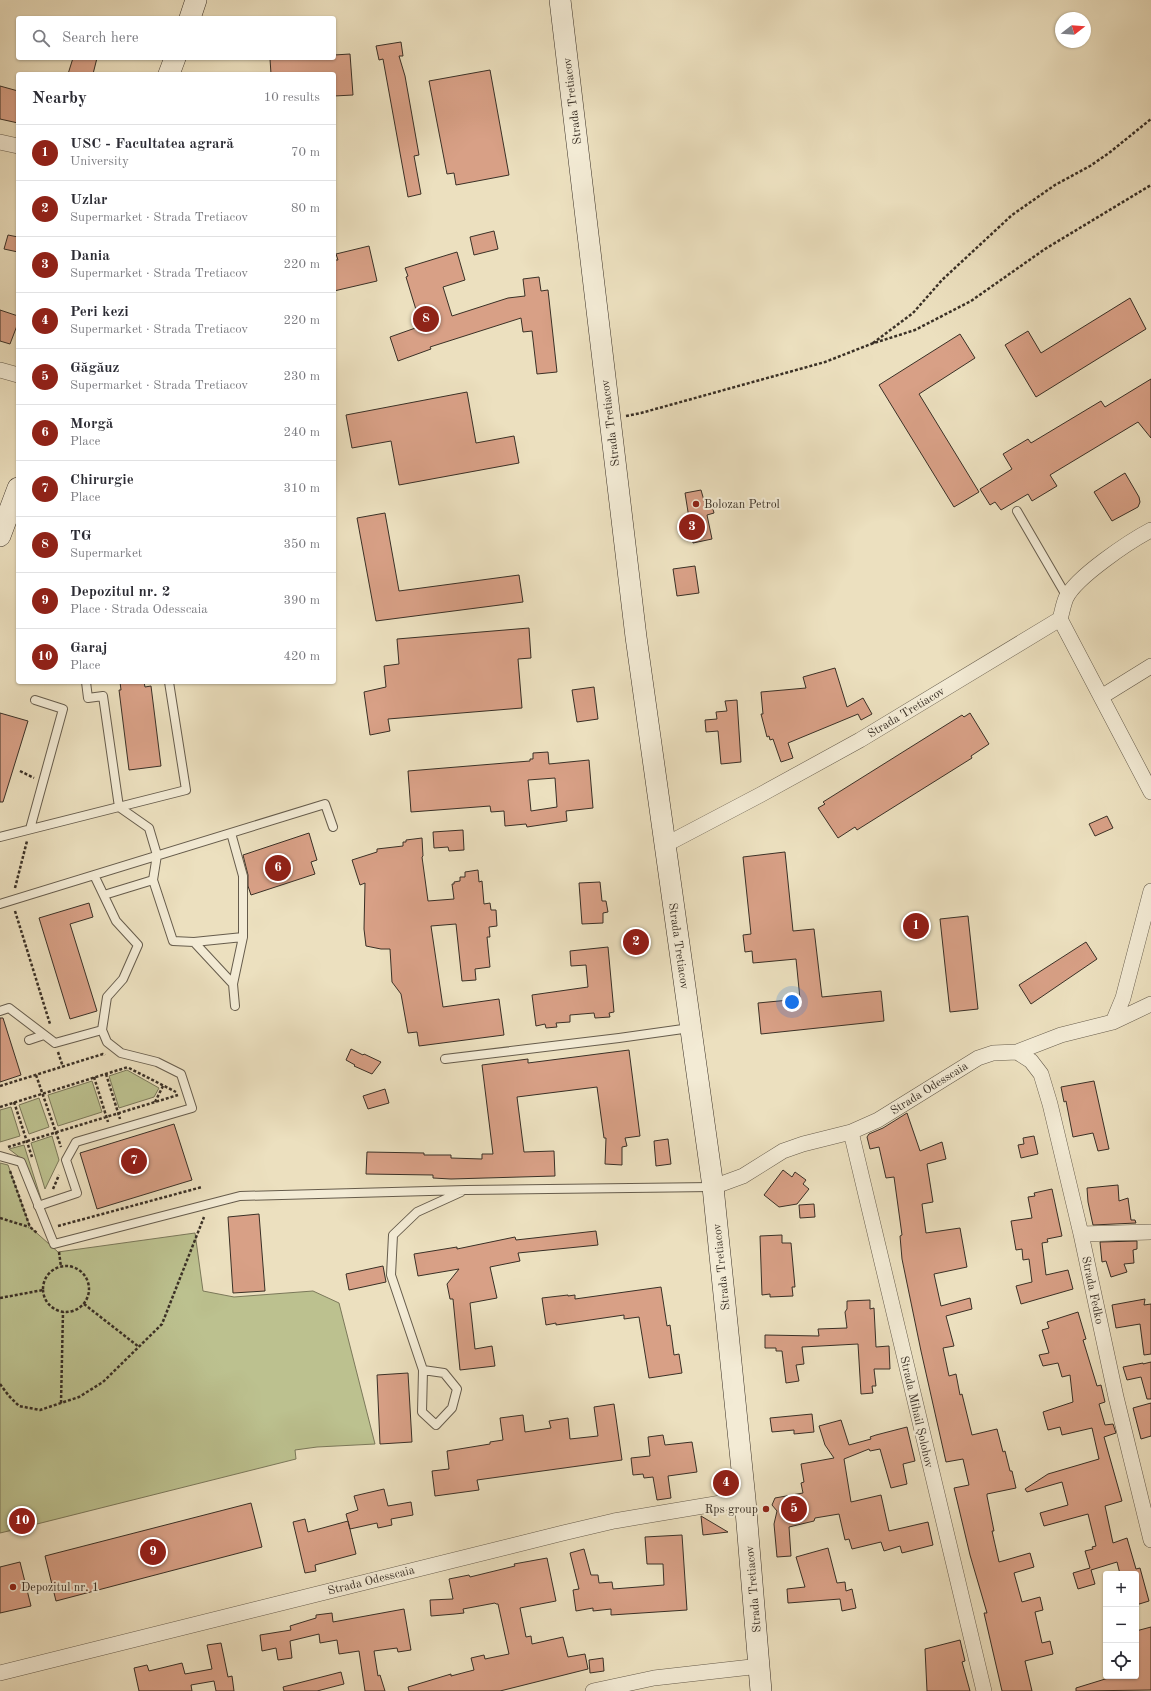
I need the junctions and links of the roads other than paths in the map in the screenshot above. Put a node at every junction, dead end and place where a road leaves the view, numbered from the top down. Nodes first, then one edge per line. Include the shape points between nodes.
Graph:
1 (196, 0) edge
2 (560, 0) edge
3 (191, 16) edge
4 (174, 60) edge
5 (170, 72) edge
6 (0, 142) edge
7 (16, 146) edge
8 (0, 370) edge
9 (16, 374) edge
10 (16, 493) edge
11 (1017, 511) dead end
12 (1151, 530) edge
13 (0, 536) edge
14 (1067, 597) junction
15 (1060, 619) junction
16 (1151, 666) edge
17 (86, 684) edge
18 (169, 684) edge
19 (1101, 697) junction
20 (35, 700) dead end
21 (1151, 792) edge
22 (120, 807) junction
23 (333, 827) dead end
24 (30, 829) junction
25 (230, 833) junction
26 (0, 837) edge
27 (665, 845) junction
28 (157, 855) junction
29 (94, 875) junction
30 (153, 880) junction
31 (1151, 891) edge
32 (104, 895) junction
33 (0, 904) edge
34 (242, 937) junction
35 (194, 942) junction
36 (233, 984) junction
37 (1151, 1004) edge
38 (236, 1006) dead end
39 (0, 1011) edge
40 (1113, 1022) junction
41 (690, 1028) junction
42 (102, 1030) junction
43 (44, 1035) junction
44 (29, 1040) dead end
45 (1016, 1052) junction
46 (445, 1059) dead end
47 (851, 1132) junction
48 (0, 1156) edge
49 (713, 1187) junction
50 (466, 1190) junction
51 (38, 1206) junction
52 (1151, 1232) edge
53 (1081, 1234) junction
54 (423, 1370) junction
55 (745, 1499) junction
56 (1151, 1540) edge
57 (760, 1666) junction
58 (0, 1673) edge
59 (592, 1691) edge
60 (761, 1691) edge
61 (984, 1691) edge

1 - 3 street
2 - 27 street, Strada Tretiacov via 636,637
4 - 5 street
6 - 7 street
8 - 9 street
10 - 13 street
11 - 14 lane
12 - 14 street via 1134,539 1090,573
14 - 15 street
15 - 19 street
15 - 27 street, Strada Tretiacov via 860,740
16 - 19 street
17 - 22 lane via 88,698 103,696
18 - 22 lane via 186,790
19 - 21 street
20 - 24 lane via 63,709
22 - 24 lane
22 - 28 lane via 149,828
23 - 25 lane via 326,804
24 - 26 lane
25 - 28 lane
25 - 34 lane via 243,876
27 - 41 street, Strada Tretiacov
28 - 29 lane
28 - 30 lane
29 - 32 lane
29 - 33 lane
30 - 32 lane
30 - 35 lane via 173,941
31 - 40 street via 1123,998
32 - 42 lane via 116,921 138,945 123,979 106,996
34 - 35 lane
34 - 36 lane
35 - 36 lane
36 - 38 lane
37 - 40 street, Strada Odesscaia
39 - 43 lane via 9,1008
40 - 45 street, Strada Odesscaia via 1061,1035
41 - 46 lane
41 - 49 street, Strada Tretiacov
42 - 43 lane via 55,1043
42 - 51 lane via 107,1042 121,1053 157,1062 181,1074 192,1108 76,1142 66,1160 77,1193
43 - 44 lane
45 - 47 street, Strada Odesscaia via 993,1053 978,1058 878,1120
45 - 53 street, Strada Fedko via 1032,1061 1041,1074
47 - 49 street, Strada Odesscaia via 783,1151 743,1176
47 - 61 street, Strada Mihail Șolohov
48 - 51 lane via 21,1162
49 - 50 lane
49 - 55 street, Strada Tretiacov
50 - 51 lane via 240,1196 54,1244
50 - 54 lane via 417,1212 393,1235 391,1275
52 - 53 street
53 - 56 street, Strada Fedko via 1116,1397
54 - 54 lane via 444,1373 457,1389 452,1408 436,1425 422,1412
55 - 57 street, Strada Tretiacov
55 - 58 street, Strada Odesscaia via 563,1533
57 - 59 street via 654,1678
57 - 60 street, Strada Tretiacov

